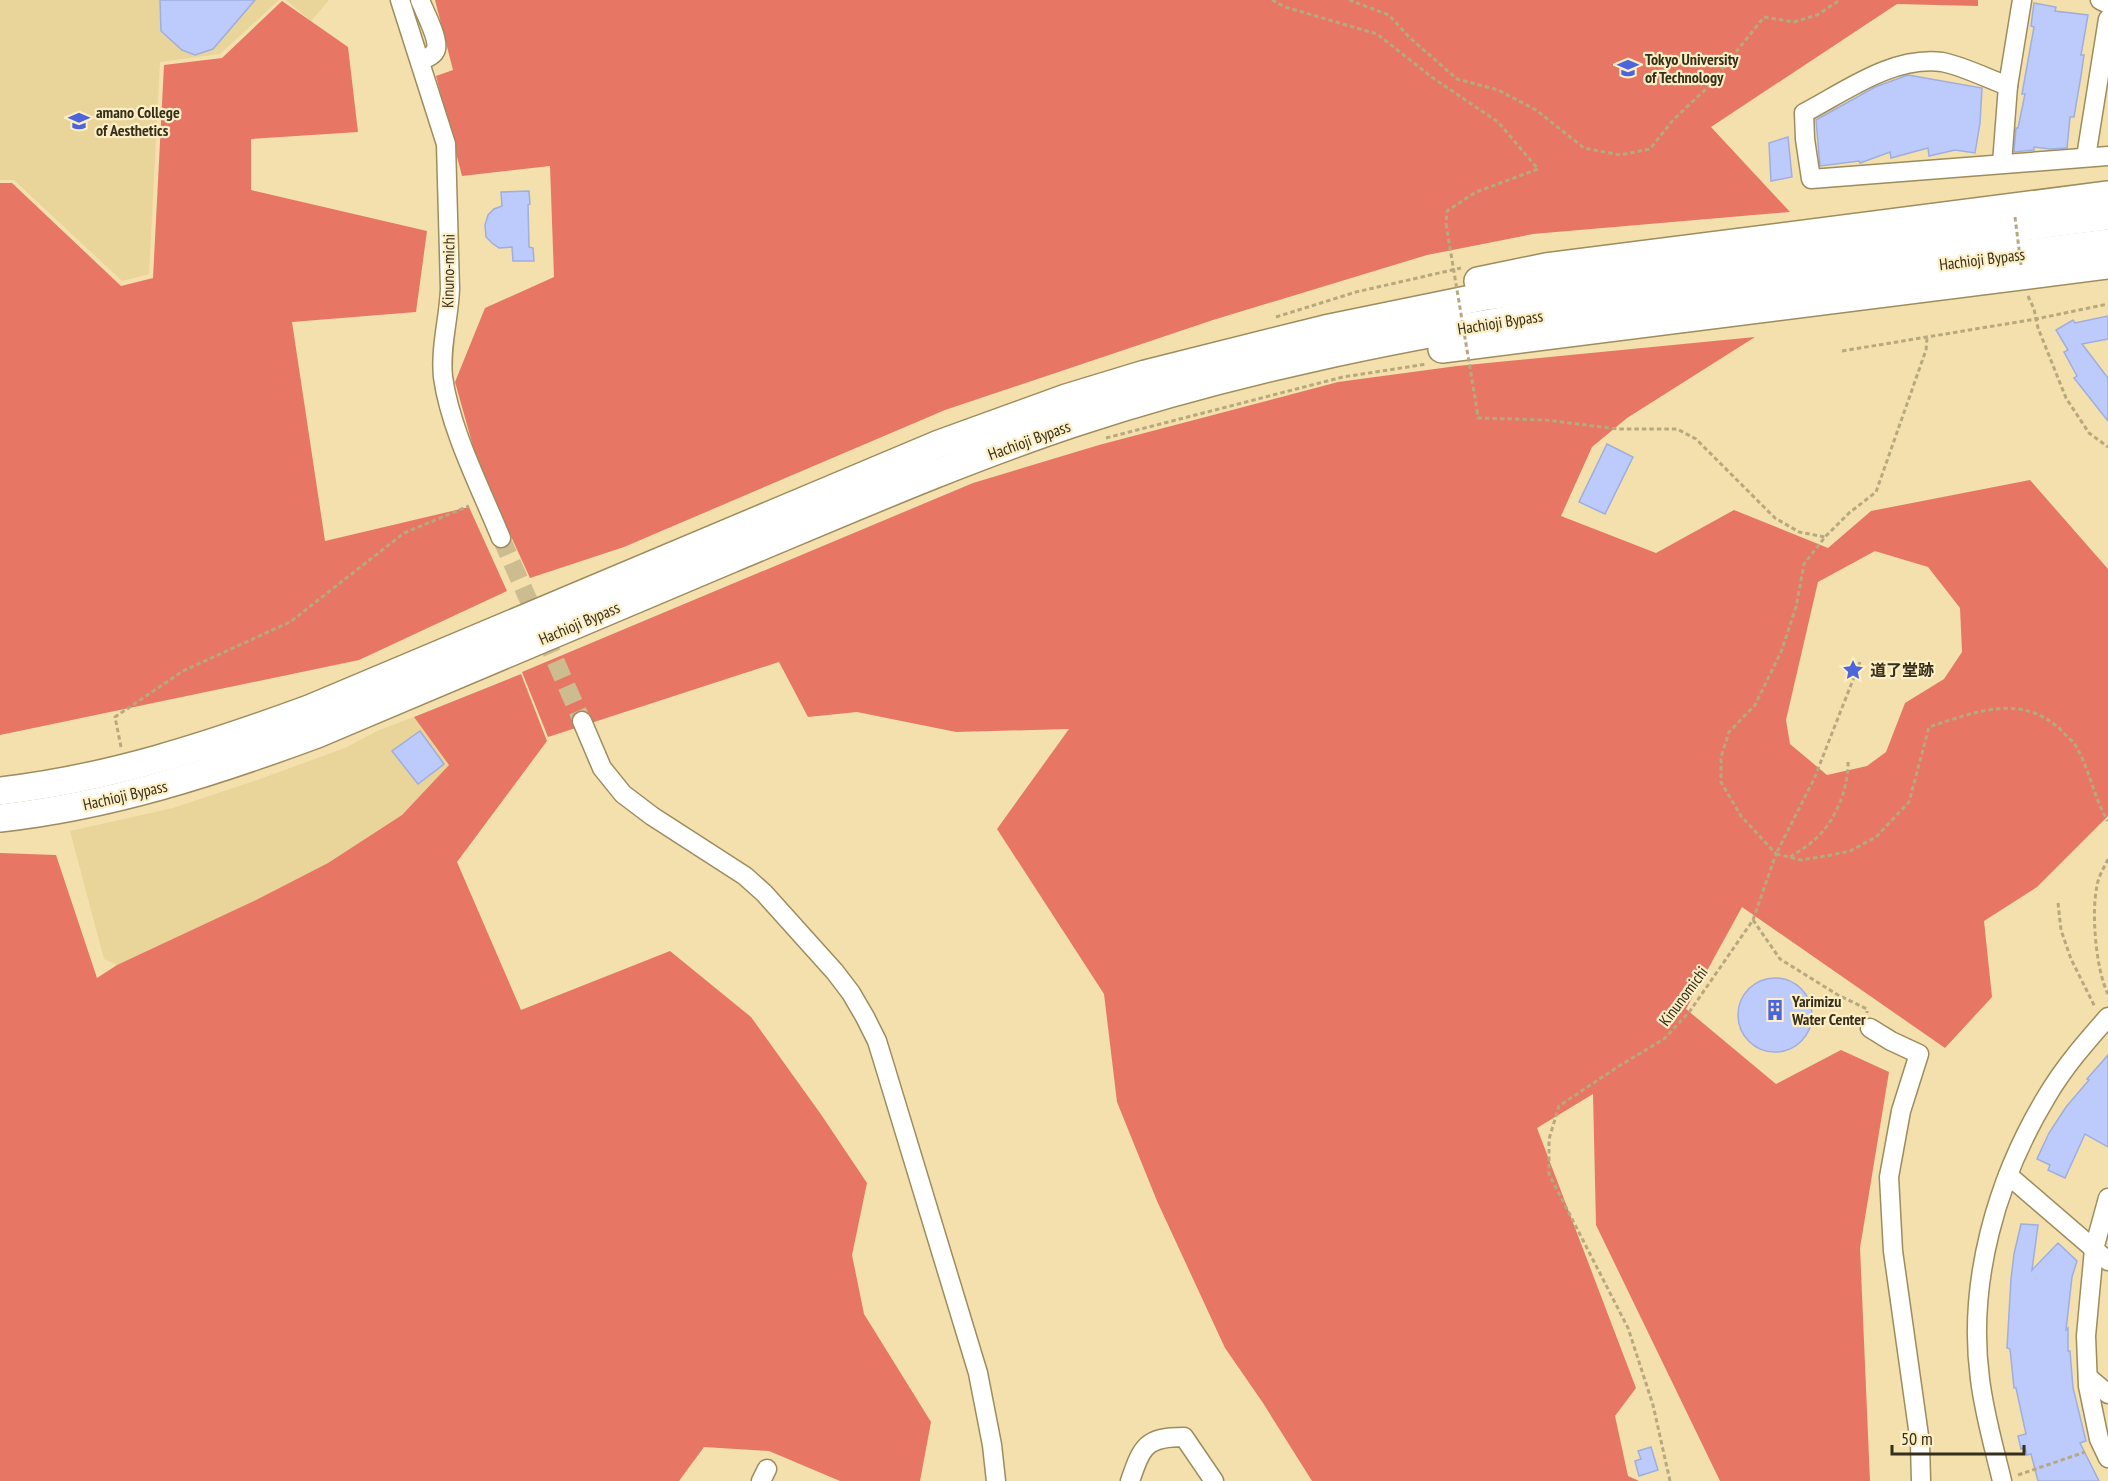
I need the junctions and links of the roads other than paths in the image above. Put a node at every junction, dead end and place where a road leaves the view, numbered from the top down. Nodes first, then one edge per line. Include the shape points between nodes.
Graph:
1 (400, 0) edge
2 (420, 0) edge
3 (2022, 0) edge
4 (2100, 0) edge
5 (2108, 4) edge
6 (2108, 19) edge
7 (420, 61) junction
8 (2008, 86) junction
9 (2108, 156) edge
10 (2086, 157) junction
11 (2002, 163) junction
12 (2108, 195) edge
13 (2108, 216) edge
14 (2108, 243) edge
15 (2108, 265) edge
16 (1325, 328) junction
17 (1217, 381) junction
18 (501, 538) tunnel mouth
19 (582, 721) tunnel mouth
20 (0, 790) edge
21 (0, 818) edge
22 (2106, 1019) edge
23 (1870, 1028) road end
24 (2008, 1175) junction
25 (2108, 1198) edge
26 (2094, 1249) junction
27 (2108, 1261) edge
28 (2088, 1377) junction
29 (2108, 1394) edge
30 (2105, 1452) edge
31 (996, 1481) edge
32 (1130, 1481) edge
33 (1214, 1481) edge
34 (1921, 1481) edge
35 (2002, 1481) edge

1 - 7 street, Kinuno-michi
2 - 7 street via 436,49
3 - 8 street
4 - 5 street
6 - 10 street
7 - 18 street, Kinuno-michi via 448,159 450,289 443,376 455,423
8 - 11 street
8 - 11 street via 1944,62 1920,62 1894,67 1804,113 1811,179
9 - 10 street
10 - 11 street
12 - 16 highway via 1546,267 1479,280
13 - 16 highway, Hachioji Bypass via 1530,290
14 - 17 highway, Hachioji Bypass via 1536,315 1381,342
15 - 17 highway via 1408,353 1334,367
16 - 20 highway, Hachioji Bypass via 1145,374 939,444 309,709 228,739 152,762
17 - 21 highway, Hachioji Bypass via 1076,423 949,469 235,765 103,801
19 - 31 street via 602,768 623,794 751,882 835,972 865,1017 885,1067 978,1373
22 - 24 street via 2047,1096
23 - 34 street via 1919,1054 1901,1111 1889,1177 1893,1251 1920,1443
24 - 26 street
24 - 35 street via 1989,1235 1977,1333 1980,1378
25 - 26 street
26 - 27 street
26 - 28 street via 2086,1336
28 - 29 street
28 - 30 street
32 - 33 street via 1141,1450 1162,1437 1184,1437

